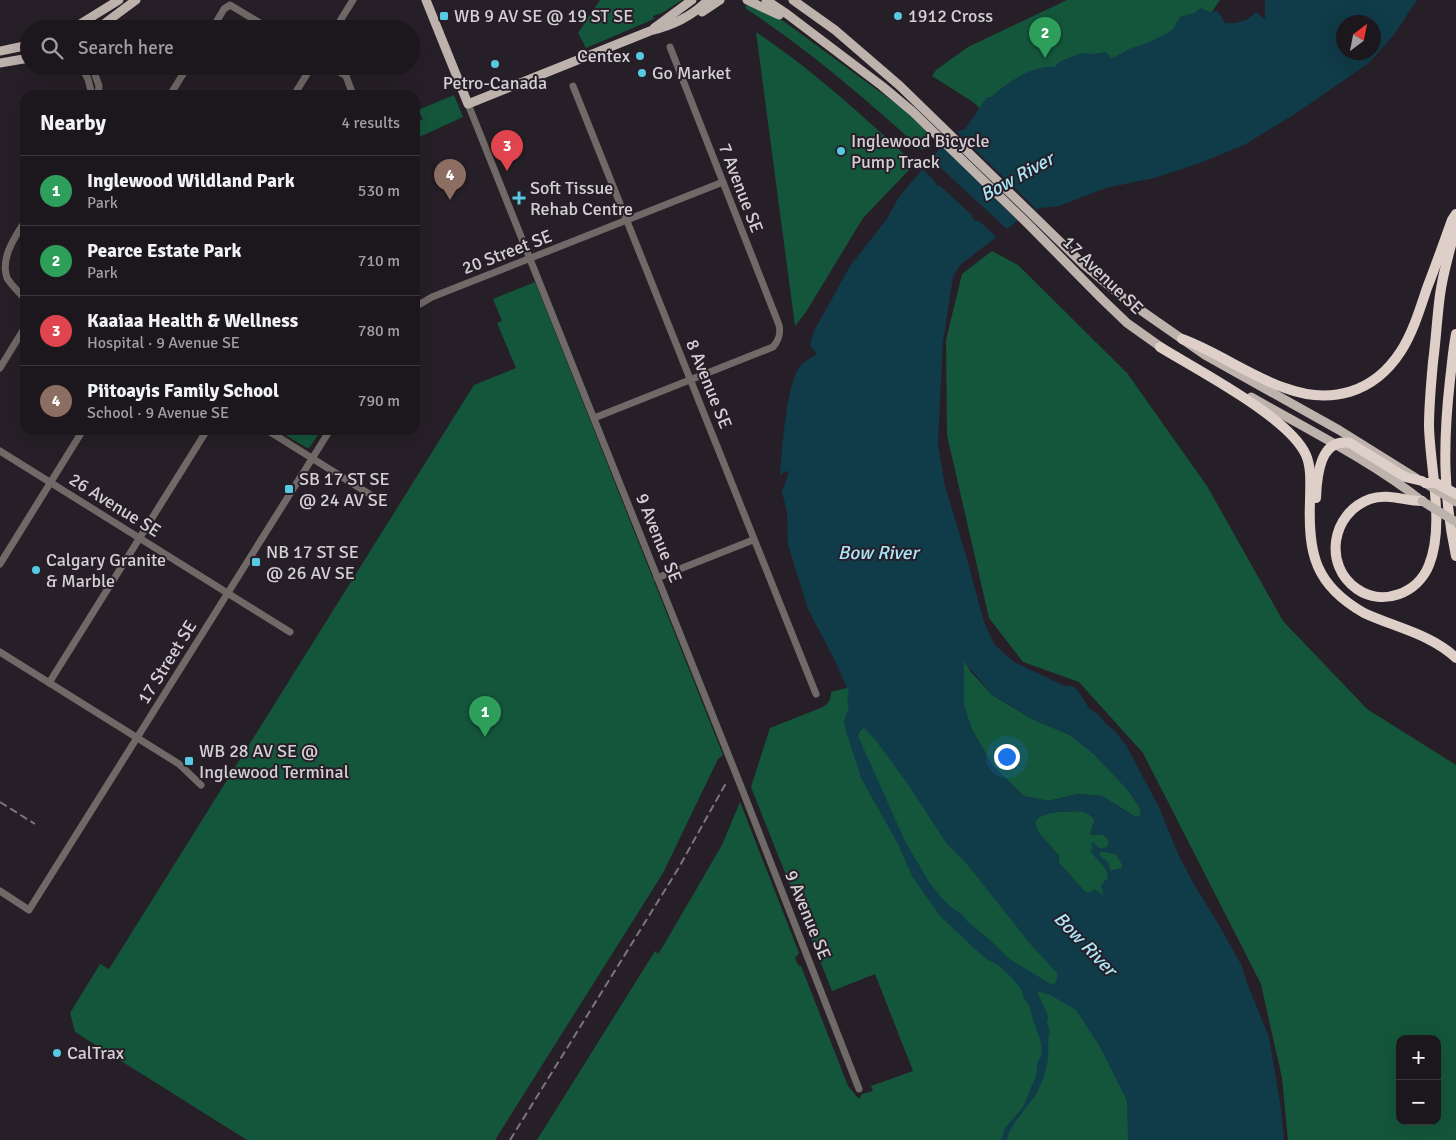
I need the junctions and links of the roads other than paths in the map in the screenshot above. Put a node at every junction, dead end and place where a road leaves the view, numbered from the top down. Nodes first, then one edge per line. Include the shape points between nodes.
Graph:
1 (119, 0) edge
2 (136, 0) edge
3 (353, 0) edge
4 (426, 0) edge
5 (692, 0) edge
6 (708, 0) edge
7 (720, 0) edge
8 (747, 0) edge
9 (766, 0) edge
10 (793, 0) edge
11 (87, 20) edge
12 (109, 20) edge
13 (218, 20) edge
14 (256, 20) edge
15 (341, 20) edge
16 (672, 25) junction
17 (650, 31) junction
18 (818, 38) junction
19 (20, 47) edge
20 (670, 47) dead end
21 (0, 51) edge
22 (20, 60) edge
23 (0, 63) edge
24 (86, 75) edge
25 (95, 75) edge
26 (182, 75) edge
27 (306, 75) edge
28 (344, 75) edge
29 (574, 86) dead end
30 (91, 90) edge
31 (99, 90) edge
32 (173, 90) edge
33 (297, 90) edge
34 (351, 90) edge
35 (468, 104) junction
36 (938, 130) junction
37 (723, 182) junction
38 (1456, 214) edge
39 (627, 221) junction
40 (1033, 222) junction
41 (1456, 225) edge
42 (20, 229) edge
43 (531, 259) junction
44 (20, 292) edge
45 (420, 304) edge
46 (1456, 334) edge
47 (20, 336) edge
48 (1182, 339) junction
49 (1160, 347) junction
50 (0, 368) edge
51 (691, 380) junction
52 (594, 418) junction
53 (80, 435) edge
54 (204, 435) edge
55 (275, 435) edge
56 (327, 435) edge
57 (1333, 444) junction
58 (0, 451) edge
59 (313, 458) junction
60 (51, 482) junction
61 (1423, 482) junction
62 (1456, 494) edge
63 (374, 497) dead end
64 (1422, 501) junction
65 (1456, 502) edge
66 (1456, 522) edge
67 (140, 538) junction
68 (753, 540) junction
69 (1312, 547) junction
70 (1456, 556) edge
71 (0, 564) edge
72 (657, 578) junction
73 (227, 594) junction
74 (290, 632) dead end
75 (0, 652) edge
76 (1456, 658) edge
77 (49, 683) junction
78 (816, 694) dead end
79 (137, 738) junction
80 (201, 785) dead end
81 (0, 891) edge
82 (860, 1089) dead end

1 - 11 main road
2 - 12 main road
3 - 15 street
4 - 35 main road, 9 Avenue SE
5 - 17 main road
6 - 16 main road
7 - 16 main road via 689,20
8 - 18 main road
9 - 18 main road, 17 Avenue SE
10 - 36 main road, 17 Avenue SE via 822,20 900,86
13 - 14 street via 228,6 234,6
16 - 17 main road
17 - 35 main road
18 - 36 main road, 17 Avenue SE
19 - 21 main road
20 - 37 street, 7 Avenue SE
22 - 23 main road
24 - 30 street
25 - 31 street
26 - 32 street
27 - 33 street
28 - 34 street
29 - 39 street, 8 Avenue SE
35 - 43 street, 9 Avenue SE
36 - 40 main road, 17 Avenue SE
37 - 39 street, 20 Street SE
37 - 51 street, 7 Avenue SE via 779,325 779,340 773,347
38 - 48 highway via 1401,352 1385,371 1365,386 1322,397 1306,394 1284,388
39 - 43 street, 20 Street SE
39 - 51 street, 8 Avenue SE
40 - 48 main road, 17 Avenue SE via 1100,279
40 - 49 main road, 17 Avenue SE via 1102,300
41 - 64 highway via 1440,294 1430,403 1437,530 1434,550 1426,573 1404,593 1382,597 1357,589 1344,577 1335,550 1339,528 1349,512 1365,501 1381,497
42 - 44 street via 2,262 7,278
43 - 45 street, 20 Street SE
43 - 52 street, 9 Avenue SE
46 - 70 highway via 1444,446 1450,527
47 - 50 street
48 - 61 main road, 17 Avenue SE
49 - 57 main road, 17 Avenue SE
49 - 69 highway via 1268,414 1296,439 1306,455 1310,474
51 - 52 street
51 - 68 street, 8 Avenue SE
52 - 72 street, 9 Avenue SE
53 - 60 street
54 - 67 street
55 - 59 street
56 - 59 street, 17 Street SE
57 - 61 highway via 1350,444 1405,477
57 - 64 main road, 17 Avenue SE
57 - 69 highway via 1326,451 1319,472
58 - 60 street, 26 Avenue SE
59 - 63 street
59 - 73 street, 17 Street SE
60 - 67 street, 26 Avenue SE
60 - 71 street
61 - 62 highway, bridge via 1436,482
61 - 65 main road, 17 Avenue SE, bridge
64 - 66 main road, 17 Avenue SE, bridge
67 - 73 street, 26 Avenue SE
67 - 77 street
68 - 72 street
68 - 78 street, 8 Avenue SE
69 - 76 highway via 1325,582 1342,599 1379,621 1442,646
72 - 82 street, 9 Avenue SE
73 - 74 street, 26 Avenue SE
73 - 79 street, 17 Street SE
75 - 77 street
77 - 79 street
79 - 80 street via 179,764
79 - 81 street, 17 Street SE via 29,910

